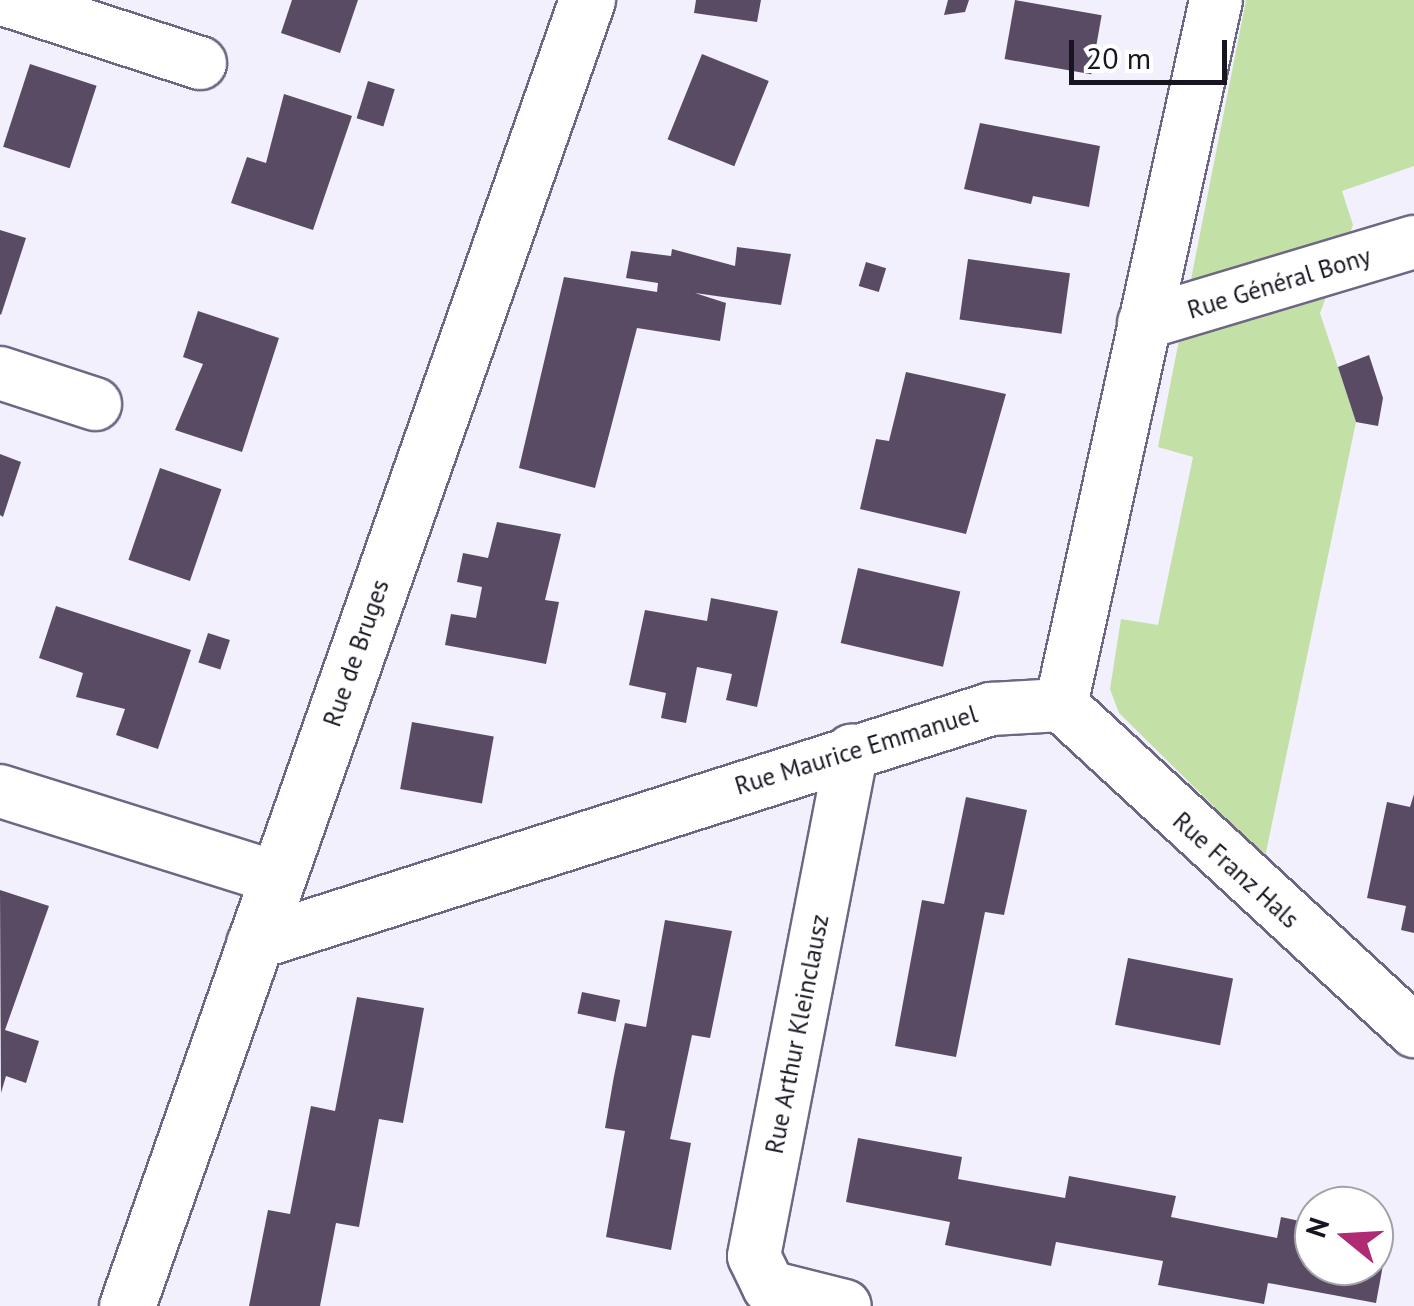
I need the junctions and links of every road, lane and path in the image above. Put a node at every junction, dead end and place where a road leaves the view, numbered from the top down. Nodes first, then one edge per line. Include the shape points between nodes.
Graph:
1 (6, 0) edge
2 (587, 0) edge
3 (1216, 0) edge
4 (200, 63) dead end
5 (1414, 242) edge
6 (1144, 323) junction
7 (0, 373) edge
8 (95, 404) dead end
9 (1061, 705) junction
10 (852, 750) junction
11 (0, 791) edge
12 (276, 878) junction
13 (253, 944) junction
14 (1414, 1032) edge
15 (758, 1297) edge
16 (127, 1306) edge
17 (845, 1306) edge

1 - 4 street
2 - 12 street, Rue de Bruges
3 - 6 street
5 - 6 street, Rue Général Bony
6 - 9 street
7 - 8 street
9 - 10 street, Rue Maurice Emmanuel via 991,709
9 - 14 street, Rue Franz Hals
10 - 13 street, Rue Maurice Emmanuel
10 - 15 street, Rue Arthur Kleinclausz via 754,1256
11 - 12 street
12 - 13 street, Rue de Bruges
13 - 16 street, Rue de Bruges
15 - 17 street

